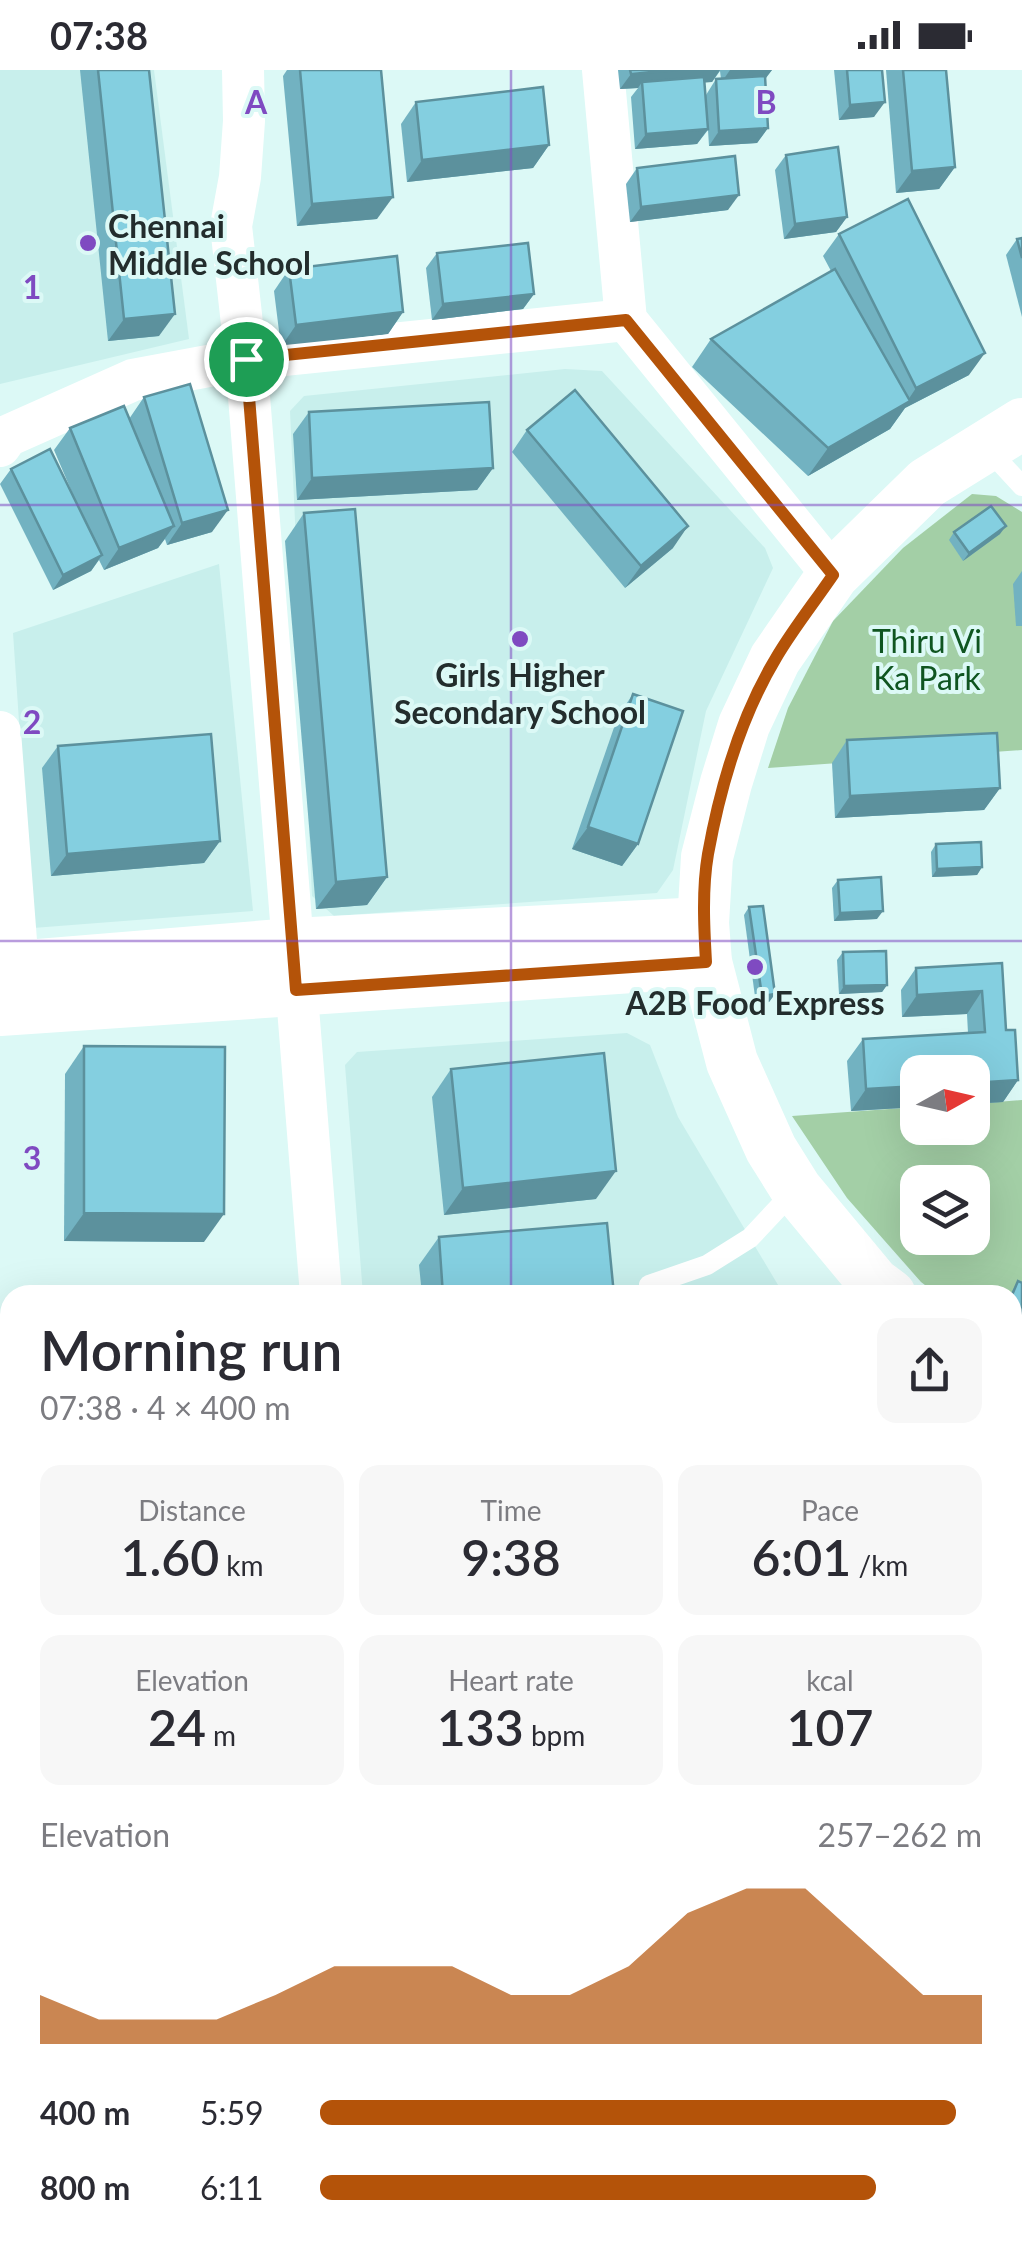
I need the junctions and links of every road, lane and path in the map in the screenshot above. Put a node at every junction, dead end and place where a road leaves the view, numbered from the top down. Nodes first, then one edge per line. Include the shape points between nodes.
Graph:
1 (244, 70) edge
2 (603, 70) edge
3 (626, 320) junction
4 (246, 359) junction
5 (1003, 435) edge
6 (0, 446) edge
7 (1022, 486) edge
8 (833, 575) junction
9 (0, 732) edge
10 (705, 942) junction
11 (294, 967) junction
12 (6, 982) edge
13 (796, 1189) junction
14 (320, 1285) edge
15 (649, 1285) dead end
16 (872, 1285) edge

1 - 4 street via 231,226
2 - 3 street
3 - 4 street
3 - 8 street
4 - 6 street via 133,380 7,436
4 - 11 street
5 - 7 lane
5 - 8 street via 926,483
8 - 10 street via 775,659 744,724 708,857
9 - 12 street
10 - 11 street
10 - 13 street via 732,1062 770,1149
11 - 12 street
11 - 14 street
13 - 15 lane via 750,1238 706,1265
13 - 16 street

